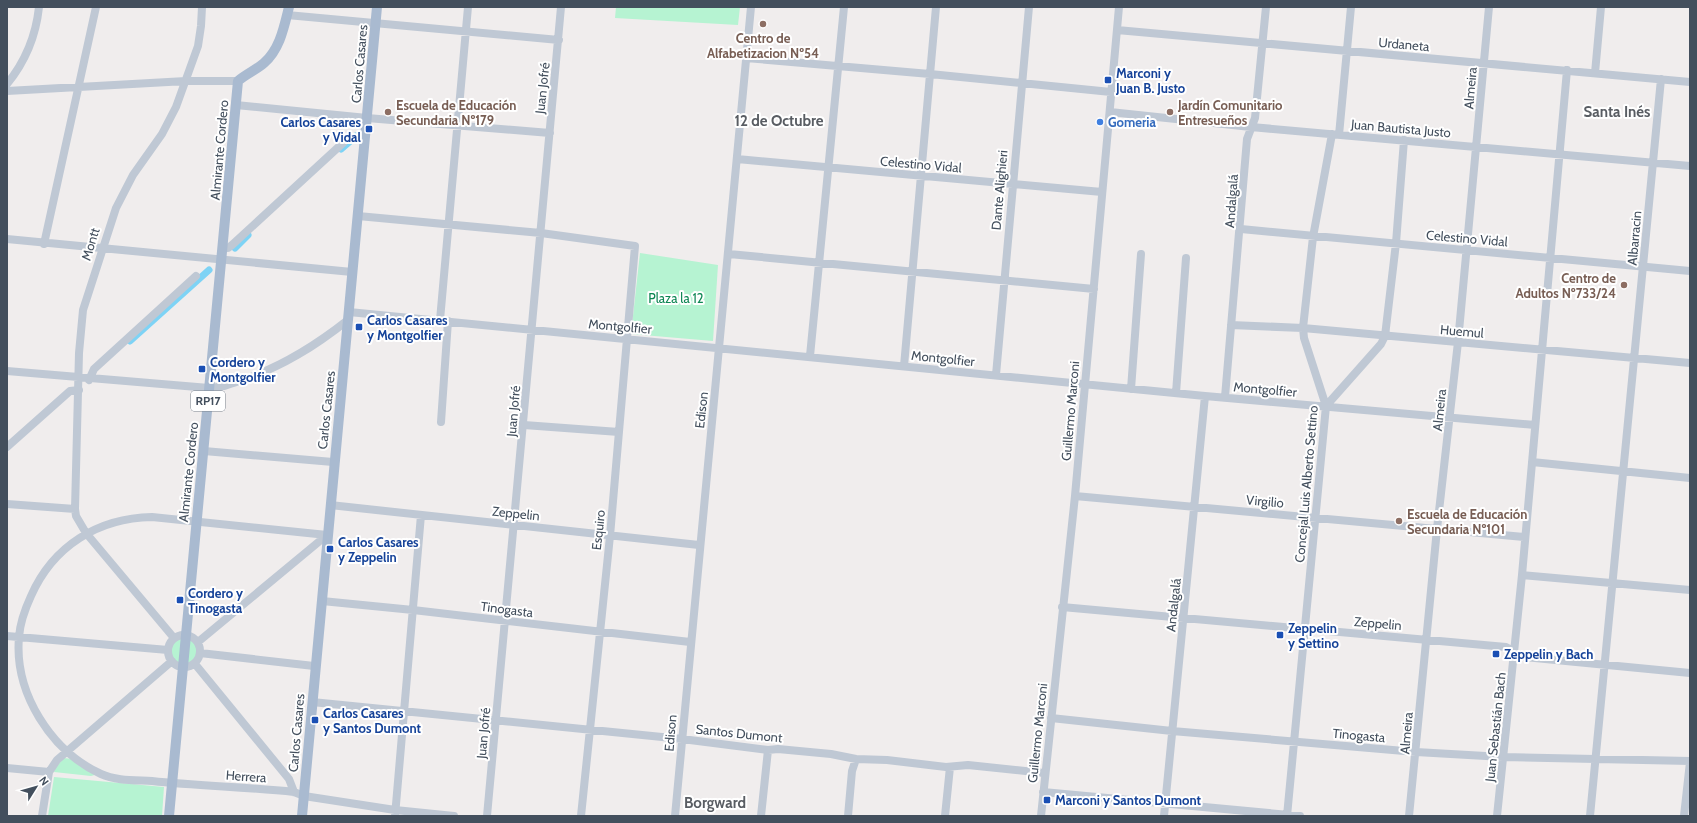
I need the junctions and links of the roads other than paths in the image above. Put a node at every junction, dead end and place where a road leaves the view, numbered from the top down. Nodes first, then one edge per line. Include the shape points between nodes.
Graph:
1 (39, 7) edge
2 (96, 7) edge
3 (202, 7) edge
4 (377, 7) edge
5 (468, 7) edge
6 (561, 7) edge
7 (751, 7) edge
8 (844, 7) edge
9 (936, 7) edge
10 (1029, 7) edge
11 (1119, 7) edge
12 (1266, 7) edge
13 (1351, 7) edge
14 (1489, 7) edge
15 (1601, 7) edge
16 (288, 11) edge
17 (375, 24) junction
18 (1117, 30) junction
19 (466, 32) junction
20 (559, 40) junction
21 (1262, 42) junction
22 (1346, 50) junction
23 (746, 58) junction
24 (1484, 63) junction
25 (839, 66) junction
26 (1567, 70) junction
27 (1595, 73) junction
28 (930, 74) junction
29 (1661, 79) junction
30 (186, 80) junction
31 (238, 81) junction
32 (1690, 82) edge
33 (1021, 83) junction
34 (7, 84) edge
35 (77, 87) junction
36 (7, 91) edge
37 (1111, 92) junction
38 (236, 105) junction
39 (1110, 112) junction
40 (367, 118) junction
41 (458, 125) junction
42 (1251, 127) junction
43 (550, 132) junction
44 (1336, 134) junction
45 (1404, 140) junction
46 (344, 142) dead end
47 (1476, 147) junction
48 (1560, 154) junction
49 (737, 159) junction
50 (1652, 162) junction
51 (1690, 166) edge
52 (829, 168) junction
53 (921, 177) junction
54 (1012, 184) junction
55 (1102, 192) junction
56 (358, 216) junction
57 (450, 224) junction
58 (1241, 229) junction
59 (541, 233) junction
60 (1313, 237) junction
61 (7, 240) edge
62 (1396, 243) junction
63 (44, 244) junction
64 (102, 248) junction
65 (223, 248) junction
66 (1467, 250) junction
67 (729, 254) junction
68 (1141, 254) dead end
69 (1186, 258) dead end
70 (1550, 258) junction
71 (222, 260) junction
72 (820, 262) junction
73 (1644, 266) junction
74 (913, 271) junction
75 (1690, 271) edge
76 (352, 272) junction
77 (196, 276) dead end
78 (1003, 281) junction
79 (1094, 289) junction
80 (348, 316) junction
81 (444, 321) junction
82 (1231, 325) junction
83 (1303, 328) junction
84 (532, 330) junction
85 (1385, 336) junction
86 (627, 339) junction
87 (1458, 342) junction
88 (719, 347) junction
89 (1542, 351) junction
90 (810, 356) junction
91 (1635, 359) junction
92 (1690, 363) edge
93 (904, 366) junction
94 (7, 371) edge
95 (996, 375) junction
96 (79, 379) junction
97 (89, 380) junction
98 (1084, 384) junction
99 (209, 388) junction
100 (1131, 389) junction
101 (79, 390) junction
102 (1176, 393) junction
103 (1205, 396) junction
104 (1225, 397) junction
105 (1326, 406) junction
106 (1450, 418) junction
107 (441, 422) dead end
108 (524, 425) junction
109 (1535, 425) junction
110 (619, 432) junction
111 (7, 447) edge
112 (204, 451) junction
113 (333, 462) junction
114 (1532, 462) junction
115 (1624, 471) junction
116 (1690, 478) edge
117 (1075, 496) junction
118 (7, 504) edge
119 (330, 505) junction
120 (1195, 507) junction
121 (75, 509) junction
122 (421, 515) junction
123 (1315, 518) junction
124 (196, 522) junction
125 (514, 525) junction
126 (1437, 529) junction
127 (86, 533) junction
128 (327, 535) junction
129 (610, 536) junction
130 (1524, 537) junction
131 (699, 545) junction
132 (1522, 574) junction
133 (1613, 583) junction
134 (1690, 590) edge
135 (322, 601) junction
136 (1062, 606) junction
137 (413, 610) junction
138 (1184, 618) junction
139 (505, 621) junction
140 (1306, 629) junction
141 (599, 632) junction
142 (186, 635) junction
143 (7, 636) edge
144 (19, 637) junction
145 (174, 638) junction
146 (1426, 640) junction
147 (198, 642) junction
148 (690, 642) junction
149 (168, 650) junction
150 (1514, 652) junction
151 (200, 653) junction
152 (172, 661) junction
153 (195, 664) junction
154 (1605, 665) junction
155 (314, 666) junction
156 (184, 667) junction
157 (1690, 673) edge
158 (312, 702) junction
159 (403, 711) junction
160 (1051, 718) junction
161 (496, 721) junction
162 (589, 730) junction
163 (1172, 731) junction
164 (682, 739) junction
165 (1295, 740) junction
166 (768, 750) junction
167 (66, 752) junction
168 (1416, 752) junction
169 (1503, 757) junction
170 (856, 759) junction
171 (1596, 759) junction
172 (1690, 761) edge
173 (950, 767) junction
174 (7, 768) edge
175 (49, 772) junction
176 (1044, 772) junction
177 (173, 783) junction
178 (294, 792) junction
179 (1043, 792) junction
180 (304, 796) junction
181 (1165, 804) junction
182 (395, 813) edge
183 (1287, 815) edge
184 (42, 816) edge
185 (169, 816) edge
186 (302, 816) edge
187 (454, 816) edge
188 (487, 816) edge
189 (581, 816) edge
190 (674, 816) edge
191 (762, 816) edge
192 (848, 816) edge
193 (945, 816) edge
194 (1041, 816) edge
195 (1164, 816) edge
196 (1300, 816) edge
197 (1409, 816) edge
198 (1498, 816) edge
199 (1590, 816) edge
200 (1684, 816) edge

1 - 34 street via 35,31 25,58
2 - 35 street
3 - 30 street, Montt via 200,37
4 - 17 main road, Carlos Casares
5 - 19 street
6 - 20 street, Juan Jofré
7 - 23 street, Edison
8 - 25 street
9 - 28 street
10 - 33 street, Dante Alighieri
11 - 18 street, Guillermo Marconi
12 - 21 street, Andalgalá
13 - 22 street, Concejal Luis Alberto Settino
14 - 24 street, Almeira
15 - 27 street
16 - 17 street
16 - 31 main road via 281,38 273,54
17 - 19 street
17 - 40 main road, Carlos Casares
18 - 21 street, Urdaneta
18 - 37 street, Guillermo Marconi
19 - 20 street
19 - 41 street
20 - 43 street, Juan Jofré
21 - 22 street, Urdaneta
21 - 42 street, Andalgalá via 1255,118
22 - 24 street, Urdaneta
22 - 44 street, Concejal Luis Alberto Settino
23 - 25 street
23 - 49 street, Edison
24 - 26 street, Urdaneta
24 - 47 street, Almeira
25 - 28 street
25 - 52 street
26 - 27 street, Urdaneta
26 - 48 street, Juan Sebastián Bach
27 - 29 street, Urdaneta
28 - 33 street
28 - 53 street
29 - 32 street, Urdaneta
29 - 50 street, Albarracin
30 - 31 street
30 - 35 street
30 - 64 street, Montt via 168,125 126,188 110,220
31 - 38 main road, Almirante Cordero / RP17
33 - 37 street
33 - 54 street, Dante Alighieri
35 - 36 street
35 - 63 street
37 - 39 street, Guillermo Marconi
38 - 40 street
38 - 65 main road, Almirante Cordero / RP17
39 - 42 street, Juan Bautista Justo
39 - 55 street, Guillermo Marconi
40 - 41 street
40 - 56 main road, Carlos Casares
41 - 43 street
41 - 57 street
42 - 44 street, Juan Bautista Justo
42 - 58 street, Andalgalá via 1247,139
43 - 59 street, Juan Jofré
44 - 45 street, Juan Bautista Justo
44 - 60 street, Concejal Luis Alberto Settino
45 - 47 street, Juan Bautista Justo
45 - 62 street
46 - 65 street via 232,245
47 - 48 street, Juan Bautista Justo
47 - 66 street, Almeira
48 - 50 street, Juan Bautista Justo
48 - 70 street, Juan Sebastián Bach
49 - 52 street, Celestino Vidal
49 - 67 street, Edison
50 - 51 street, Juan Bautista Justo
50 - 73 street, Albarracin
52 - 53 street, Celestino Vidal
52 - 72 street
53 - 54 street, Celestino Vidal
53 - 74 street
54 - 55 street, Celestino Vidal
54 - 78 street, Dante Alighieri
55 - 79 street, Guillermo Marconi
56 - 57 street
56 - 76 main road, Carlos Casares
57 - 59 street
57 - 81 street
58 - 60 street, Celestino Vidal
58 - 82 street, Andalgalá
59 - 84 street, Juan Jofré
59 - 86 street, Esquiro via 635,246
60 - 62 street, Celestino Vidal
60 - 83 street, Concejal Luis Alberto Settino
61 - 63 street
62 - 66 street, Celestino Vidal
62 - 85 street
63 - 64 street
64 - 71 street
64 - 96 street, Montt via 82,314
65 - 71 main road, Almirante Cordero / RP17
66 - 70 street, Celestino Vidal
66 - 87 street, Almeira
67 - 72 street
67 - 88 street, Edison
68 - 100 street
69 - 102 street
70 - 73 street, Celestino Vidal
70 - 89 street, Juan Sebastián Bach
71 - 76 street
71 - 99 main road, Almirante Cordero / RP17
72 - 74 street
72 - 90 street
73 - 75 street, Celestino Vidal
73 - 91 street, Albarracin
74 - 78 street
74 - 93 street
76 - 80 main road, Carlos Casares
77 - 97 street via 94,369
78 - 79 street
78 - 95 street, Dante Alighieri
79 - 98 street, Guillermo Marconi
80 - 81 street, Montgolfier
80 - 99 street via 310,349 274,368 220,388
80 - 113 main road, Carlos Casares
81 - 84 street, Montgolfier
81 - 107 street
82 - 83 street, Huemul
82 - 104 street, Andalgalá
83 - 85 street, Huemul
83 - 105 street, Concejal Luis Alberto Settino
84 - 86 street, Montgolfier
84 - 108 street, Juan Jofré
85 - 87 street, Huemul
85 - 105 street via 1381,344
86 - 88 street, Montgolfier
86 - 110 street, Esquiro
87 - 89 street, Huemul
87 - 106 street, Almeira
88 - 90 street, Montgolfier
88 - 131 street, Edison
89 - 91 street, Huemul
89 - 109 street, Juan Sebastián Bach
90 - 93 street, Montgolfier
91 - 92 street, Huemul
91 - 115 street, Albarracin
93 - 95 street, Montgolfier
94 - 96 street
95 - 98 street, Montgolfier
96 - 97 street
96 - 101 street, Montt
97 - 99 street
98 - 100 street, Montgolfier
98 - 117 street, Guillermo Marconi
99 - 112 main road, Almirante Cordero / RP17
100 - 102 street, Montgolfier
101 - 111 street via 70,391
101 - 121 street, Montt
102 - 103 street, Montgolfier
103 - 104 street, Montgolfier
103 - 120 street, Andalgalá
104 - 105 street, Montgolfier
105 - 106 street, Montgolfier
105 - 123 street, Concejal Luis Alberto Settino
106 - 109 street, Montgolfier
106 - 126 street, Almeira
108 - 110 street
108 - 125 street, Juan Jofré
109 - 114 street, Juan Sebastián Bach
110 - 129 street, Esquiro
112 - 113 street
112 - 124 main road, Almirante Cordero / RP17
113 - 119 main road, Carlos Casares
114 - 115 street
114 - 130 street, Juan Sebastián Bach
115 - 116 street
115 - 133 street, Albarracin
117 - 120 street, Virgilio
117 - 136 street, Guillermo Marconi
118 - 121 street
119 - 122 street, Zeppelin
119 - 128 main road, Carlos Casares
120 - 123 street, Virgilio
120 - 138 street, Andalgalá
121 - 127 street via 76,516
122 - 125 street, Zeppelin
122 - 137 street
123 - 126 street, Virgilio
123 - 140 street, Concejal Luis Alberto Settino
124 - 127 street via 138,517 112,522
124 - 128 street
124 - 142 main road, Almirante Cordero / RP17
125 - 129 street, Zeppelin
125 - 139 street, Juan Jofré
126 - 130 street, Virgilio
126 - 146 street, Almeira
127 - 144 street via 64,550 41,577 24,613
127 - 145 street
128 - 135 main road, Carlos Casares
128 - 147 street
129 - 131 street, Zeppelin
129 - 141 street, Esquiro
130 - 132 street, Juan Sebastián Bach
131 - 148 street, Edison
132 - 133 street
132 - 150 street, Juan Sebastián Bach
133 - 134 street
133 - 154 street, Albarracin
135 - 137 street, Tinogasta
135 - 155 main road, Carlos Casares
136 - 138 street, Zeppelin
136 - 160 street, Guillermo Marconi
137 - 139 street, Tinogasta
137 - 159 street
138 - 140 street, Zeppelin
138 - 163 street, Andalgalá
139 - 141 street, Tinogasta
139 - 161 street, Juan Jofré
140 - 146 street, Zeppelin
140 - 165 street, Concejal Luis Alberto Settino
141 - 148 street, Tinogasta
141 - 162 street, Esquiro
142 - 145 street
142 - 147 street
142 - 156 main road, Almirante Cordero / RP17
143 - 144 street
144 - 149 street
144 - 167 street via 19,654 26,689 40,718
145 - 149 street
146 - 150 street, Zeppelin via 1506,647
146 - 168 street, Almeira
147 - 151 street
148 - 164 street, Edison
149 - 152 street
150 - 154 street, Zeppelin via 1524,657
150 - 169 street, Juan Sebastián Bach
151 - 153 street
151 - 155 street
152 - 156 street
152 - 167 street
153 - 156 street
153 - 178 street via 289,779
154 - 157 street, Zeppelin
154 - 171 street, Albarracin
155 - 158 main road, Carlos Casares
156 - 177 main road, Almirante Cordero / RP17
158 - 159 street, Santos Dumont
158 - 180 main road, Carlos Casares
159 - 161 street, Santos Dumont
159 - 182 street
160 - 163 street, Tinogasta
160 - 176 street, Guillermo Marconi
161 - 162 street, Santos Dumont
161 - 188 street, Juan Jofré
162 - 164 street, Santos Dumont
162 - 189 street, Esquiro
163 - 165 street, Tinogasta
163 - 181 street, Andalgalá
164 - 166 street, Santos Dumont
164 - 190 street, Edison
165 - 168 street, Tinogasta
165 - 183 street, Concejal Luis Alberto Settino
166 - 170 street, Santos Dumont via 831,754
166 - 191 street
167 - 175 street
167 - 177 street, Herrera via 108,776
168 - 169 street, Tinogasta
168 - 197 street, Almeira
169 - 171 street, Tinogasta
169 - 198 street, Juan Sebastián Bach
170 - 173 street, Santos Dumont via 882,759
170 - 192 street via 852,771
171 - 172 street, Tinogasta
171 - 199 street, Albarracin
172 - 200 street
173 - 176 street, Santos Dumont via 968,765
173 - 193 street
174 - 175 street
175 - 184 street
176 - 179 street, Guillermo Marconi
177 - 178 street, Herrera
177 - 185 main road, Almirante Cordero / RP17
178 - 180 street, Herrera
179 - 181 street
179 - 194 street, Guillermo Marconi
180 - 182 street, Herrera
180 - 186 main road, Carlos Casares
181 - 183 street
181 - 195 street, Andalgalá
182 - 187 street, Herrera
183 - 196 street

